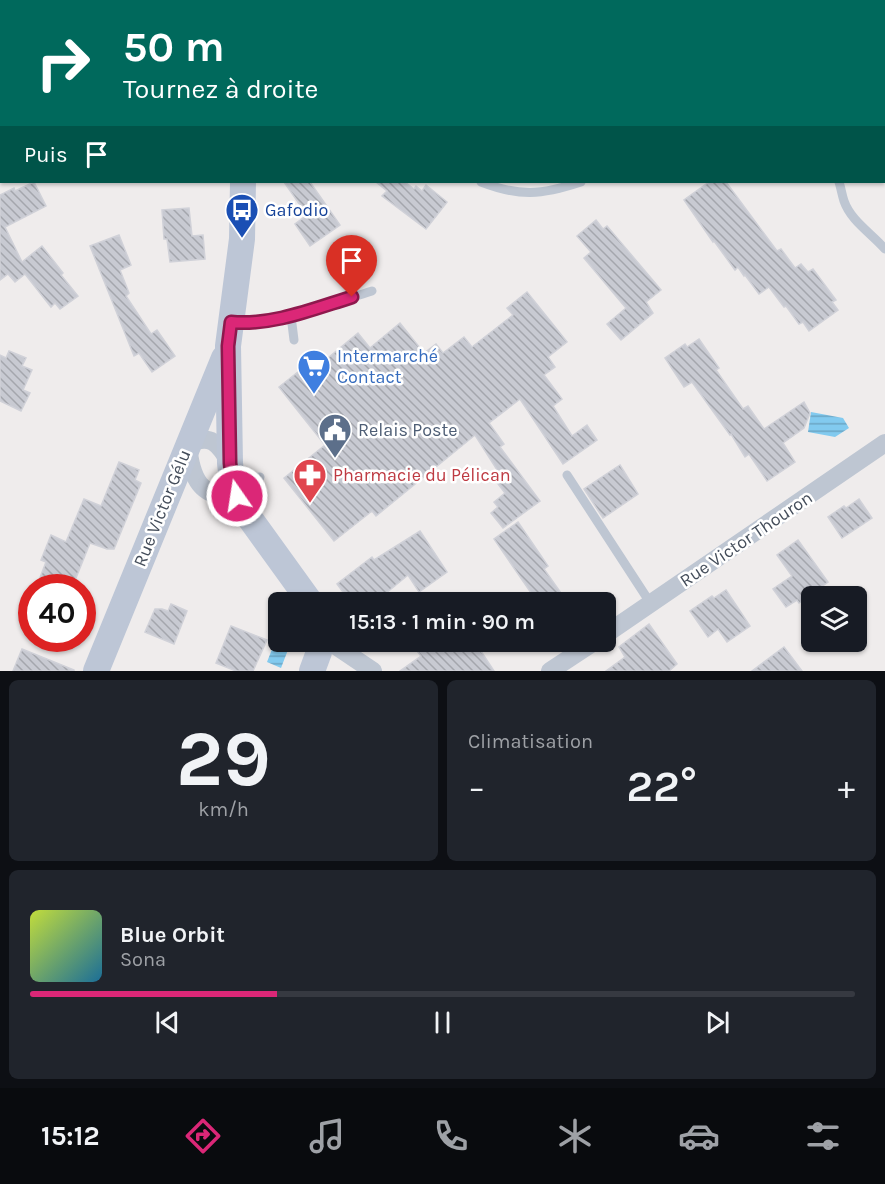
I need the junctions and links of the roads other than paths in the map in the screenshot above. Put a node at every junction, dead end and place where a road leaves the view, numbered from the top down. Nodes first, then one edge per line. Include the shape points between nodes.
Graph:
1 (243, 183) edge
2 (484, 183) edge
3 (578, 183) edge
4 (839, 183) edge
5 (885, 249) edge
6 (372, 291) dead end
7 (291, 316) junction
8 (230, 334) junction
9 (294, 340) dead end
10 (885, 443) edge
11 (188, 445) junction
12 (567, 475) dead end
13 (260, 477) dead end
14 (233, 480) junction
15 (303, 592) edge
16 (651, 604) junction
17 (616, 627) edge
18 (318, 652) edge
19 (345, 652) edge
20 (586, 652) edge
21 (576, 665) edge
22 (96, 671) edge
23 (312, 671) edge
24 (373, 671) edge
25 (550, 671) edge

1 - 8 street via 242,239
2 - 3 lane via 530,193
4 - 5 lane via 849,211
6 - 7 lane
7 - 8 lane via 252,323
7 - 9 lane
8 - 11 street, Rue Victor Gélu
8 - 14 street
10 - 16 street, Rue Victor Thouron
11 - 14 street via 200,439 214,442 222,450
11 - 14 street via 190,468 202,486 223,497
11 - 22 street, Rue Victor Gélu
12 - 16 lane
13 - 14 lane
14 - 15 street via 247,514
16 - 17 street, Rue Victor Thouron
18 - 23 street
19 - 24 street
20 - 21 street
21 - 25 street

